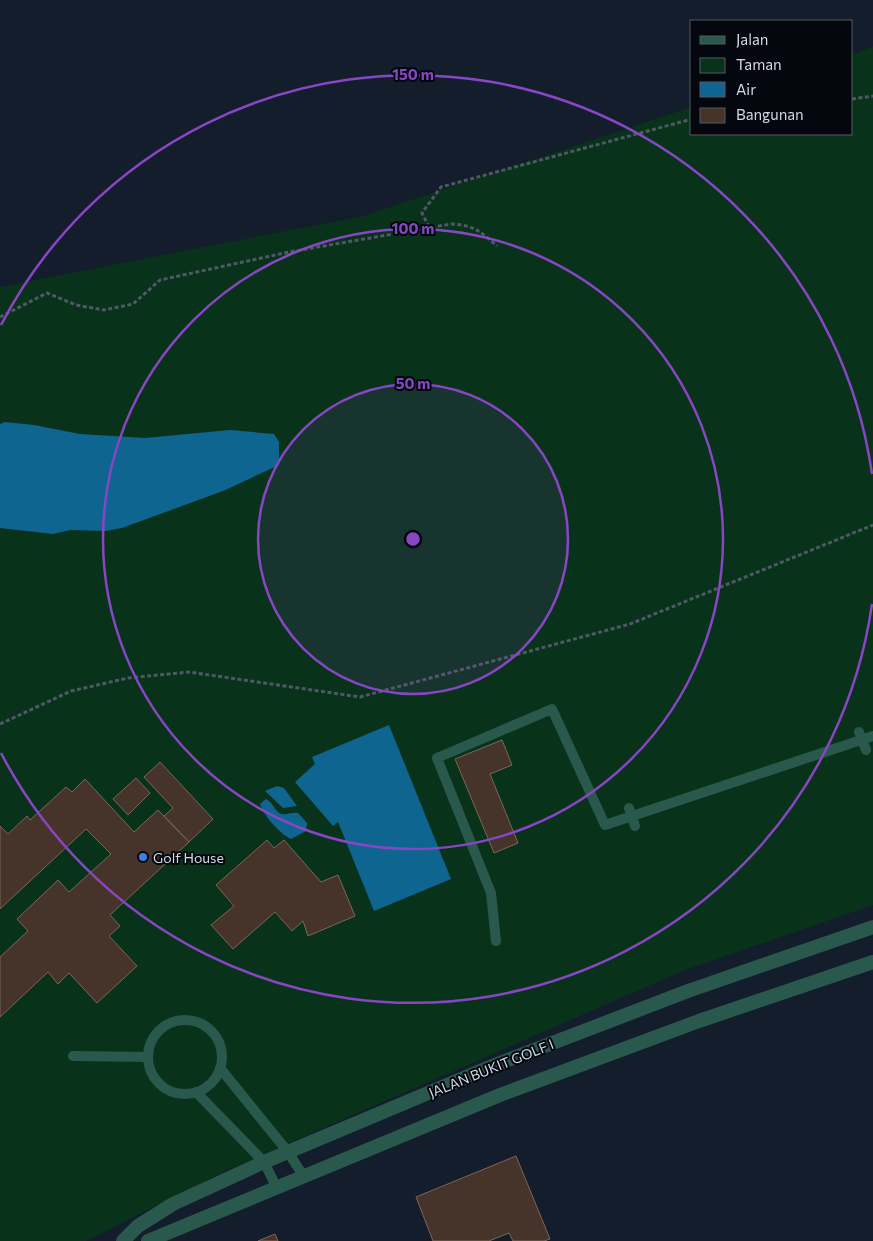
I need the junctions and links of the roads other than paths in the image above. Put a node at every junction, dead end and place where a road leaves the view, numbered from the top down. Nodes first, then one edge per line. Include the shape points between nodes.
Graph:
1 (860, 736) junction
2 (873, 736) edge
3 (866, 750) dead end
4 (630, 812) junction
5 (635, 826) dead end
6 (873, 927) edge
7 (496, 941) dead end
8 (873, 962) edge
9 (73, 1056) dead end
10 (148, 1057) junction
11 (220, 1068) junction
12 (196, 1092) junction
13 (288, 1152) junction
14 (264, 1162) junction
15 (304, 1176) junction
16 (278, 1188) junction
17 (123, 1241) edge
18 (148, 1241) edge

1 - 2 lane
1 - 3 lane
1 - 4 lane
4 - 5 lane
4 - 7 lane via 605,825 552,709 437,758 491,893
6 - 13 street, JALAN BUKIT GOLF I via 679,994 490,1067
8 - 15 street, JALAN BUKIT GOLF I via 699,1021 500,1095
9 - 10 lane
10 - 11 lane via 150,1045 164,1027 174,1022 197,1022 211,1032 220,1046
10 - 12 lane via 150,1068 163,1087 173,1092
11 - 12 lane via 206,1087
11 - 13 lane
12 - 14 lane
13 - 14 street, JALAN BUKIT GOLF I
13 - 15 lane
14 - 16 lane
14 - 17 street, JALAN BUKIT GOLF I via 173,1204 138,1226
15 - 16 street, JALAN BUKIT GOLF I
16 - 18 street, JALAN BUKIT GOLF I

